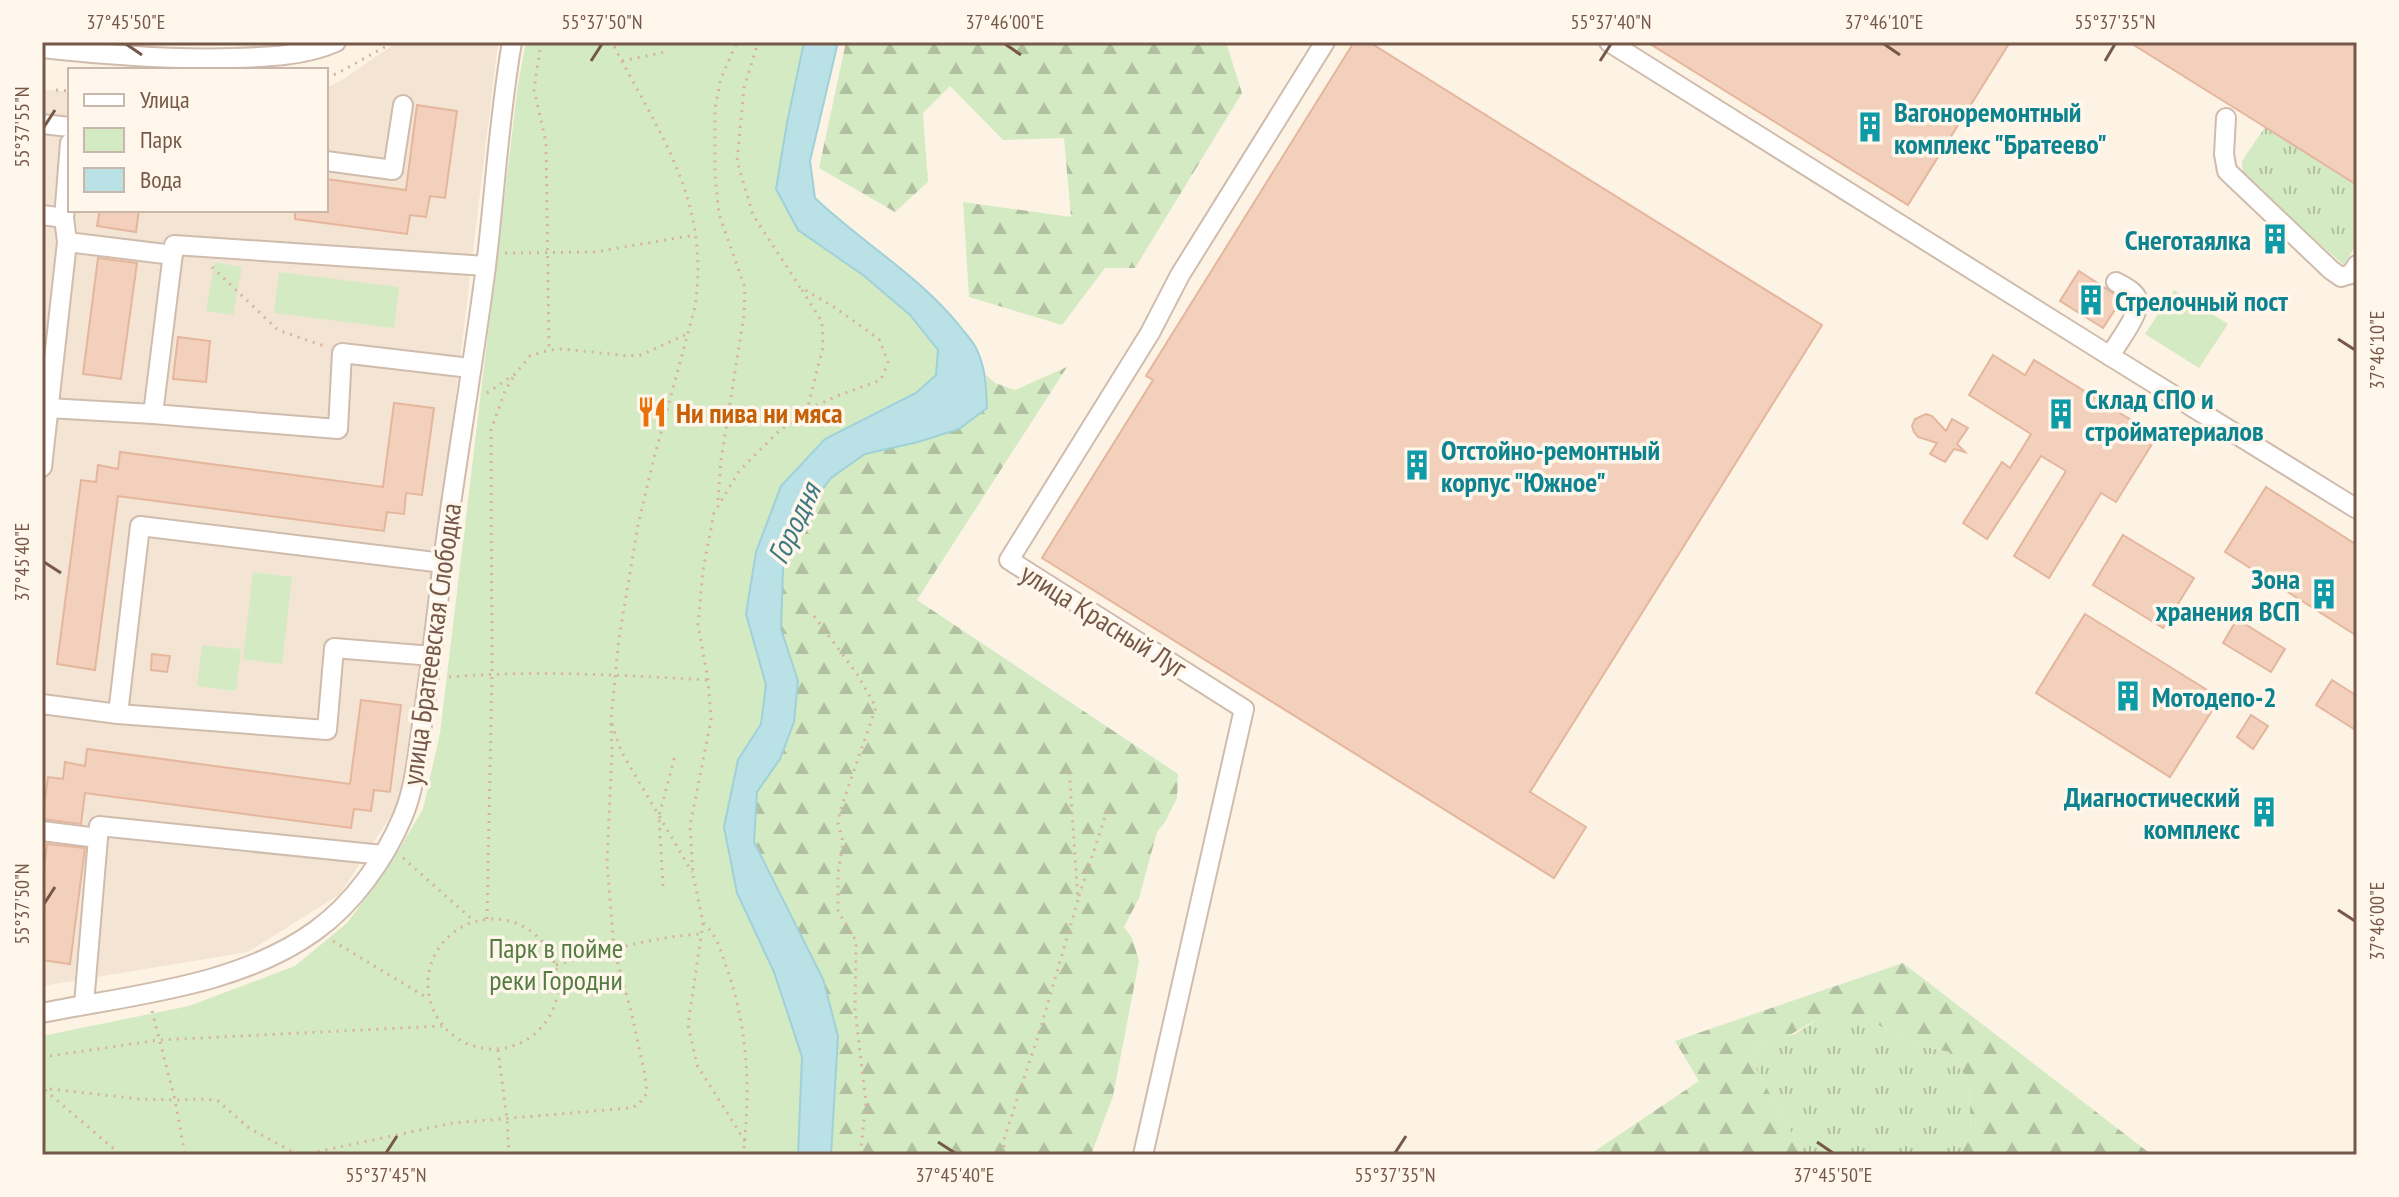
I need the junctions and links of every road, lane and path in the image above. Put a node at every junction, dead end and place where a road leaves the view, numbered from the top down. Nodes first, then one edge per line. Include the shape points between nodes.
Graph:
1 (336, 42) edge
2 (394, 42) edge
3 (512, 42) edge
4 (541, 42) edge
5 (612, 42) edge
6 (737, 42) edge
7 (758, 42) edge
8 (1325, 42) edge
9 (1609, 42) edge
10 (42, 48) edge
11 (665, 52) dead end
12 (75, 61) edge
13 (622, 61) junction
14 (328, 76) edge
15 (56, 90) dead end
16 (68, 91) edge
17 (403, 105) dead end
18 (2226, 118) dead end
19 (42, 124) edge
20 (68, 127) edge
21 (328, 161) edge
22 (68, 168) edge
23 (42, 215) edge
24 (64, 218) junction
25 (695, 235) junction
26 (67, 242) junction
27 (192, 247) junction
28 (549, 253) junction
29 (173, 255) junction
30 (486, 260) junction
31 (2357, 265) edge
32 (2116, 282) dead end
33 (800, 287) junction
34 (687, 334) junction
35 (549, 350) junction
36 (342, 353) junction
37 (2110, 356) junction
38 (470, 368) junction
39 (515, 374) junction
40 (485, 395) dead end
41 (48, 408) junction
42 (807, 410) junction
43 (153, 414) junction
44 (42, 467) edge
45 (718, 504) junction
46 (2357, 509) edge
47 (443, 563) junction
48 (814, 616) dead end
49 (432, 656) junction
50 (492, 673) junction
51 (617, 674) junction
52 (429, 679) junction
53 (708, 680) junction
54 (42, 704) edge
55 (118, 714) junction
56 (611, 720) junction
57 (675, 755) dead end
58 (1069, 768) dead end
59 (1109, 805) dead end
60 (659, 816) junction
61 (42, 831) edge
62 (98, 838) junction
63 (389, 853) junction
64 (693, 874) junction
65 (663, 886) dead end
66 (1078, 900) junction
67 (487, 919) junction
68 (474, 921) junction
69 (703, 923) junction
70 (703, 934) junction
71 (326, 938) dead end
72 (614, 949) junction
73 (556, 965) junction
74 (148, 992) junction
75 (429, 999) junction
76 (84, 1004) junction
77 (42, 1013) edge
78 (442, 1026) junction
79 (159, 1040) junction
80 (498, 1050) junction
81 (42, 1057) edge
82 (42, 1088) edge
83 (175, 1100) junction
84 (507, 1119) junction
85 (745, 1141) junction
86 (121, 1155) edge
87 (185, 1155) edge
88 (300, 1155) edge
89 (509, 1155) edge
90 (743, 1155) edge
91 (860, 1155) edge
92 (1004, 1155) edge
93 (1143, 1155) edge

1 - 12 street via 254,57
2 - 14 path
3 - 30 street, улица Братеевская Слободка
4 - 28 path via 534,90 546,142
5 - 13 path
6 - 45 path via 715,108 719,214 745,288
7 - 33 path via 744,88 737,161 753,215
8 - 93 street, улица Красный Луг via 1009,560 1244,709
9 - 37 street
10 - 12 street
11 - 13 path
13 - 25 path via 672,153
15 - 16 path
17 - 21 street via 393,170
18 - 31 street via 2227,171 2331,270 2341,277
19 - 20 street
22 - 24 street
23 - 24 street
24 - 26 street
25 - 28 path via 595,252
25 - 34 path via 698,284
26 - 29 street
26 - 41 street
27 - 29 street via 174,245
27 - 30 street
27 - 36 path via 278,330
28 - 30 path
28 - 35 path
29 - 43 street
30 - 38 street, улица Братеевская Слободка
32 - 37 street via 2139,301
33 - 42 path via 822,322 823,347
33 - 42 path via 879,339 888,362 881,380
34 - 35 path via 641,355
34 - 51 path via 638,525
35 - 39 path via 530,356
36 - 38 street
36 - 43 street via 338,429
37 - 46 street
38 - 47 street, улица Братеевская Слободка
39 - 40 path
39 - 50 path via 491,430
41 - 43 street
41 - 44 street
42 - 45 path via 739,471
45 - 53 path via 699,605
47 - 49 street, улица Братеевская Слободка
47 - 55 street via 140,526
48 - 91 path via 876,707 838,824 843,842 838,911 856,941 855,1009 866,1103
49 - 52 street, улица Братеевская Слободка
49 - 55 street via 334,648 327,730
50 - 51 path
50 - 52 path
50 - 67 path
51 - 53 path
51 - 56 path
52 - 63 street, улица Братеевская Слободка via 415,773
53 - 64 path via 711,720 690,826
54 - 55 street
56 - 60 path via 621,751
56 - 72 path via 607,862
57 - 60 path
58 - 66 path
59 - 66 path
60 - 64 path
60 - 65 path
61 - 62 street
62 - 63 street via 99,826
62 - 76 street
63 - 68 path
63 - 74 street, улица Братеевская Слободка via 341,908 285,949 222,976
64 - 69 path
66 - 92 path via 1004,1139
67 - 68 path
67 - 73 path via 524,927 544,943
68 - 75 path via 435,953
69 - 70 path
69 - 85 path via 715,934 738,999 746,1048
70 - 72 path
70 - 85 path via 688,1025 697,1065
71 - 75 path
72 - 73 path
72 - 84 path via 647,1093 630,1108
73 - 80 path via 558,991 551,1015 524,1042
74 - 76 street, улица Братеевская Слободка
74 - 79 path
75 - 78 path
76 - 77 street, улица Братеевская Слободка
78 - 79 path
78 - 80 path via 462,1042
79 - 81 path
79 - 83 path
80 - 84 path
82 - 83 path
82 - 86 path
83 - 87 path
83 - 88 path via 218,1101 249,1128
84 - 88 path via 453,1123
84 - 89 path
85 - 90 path

